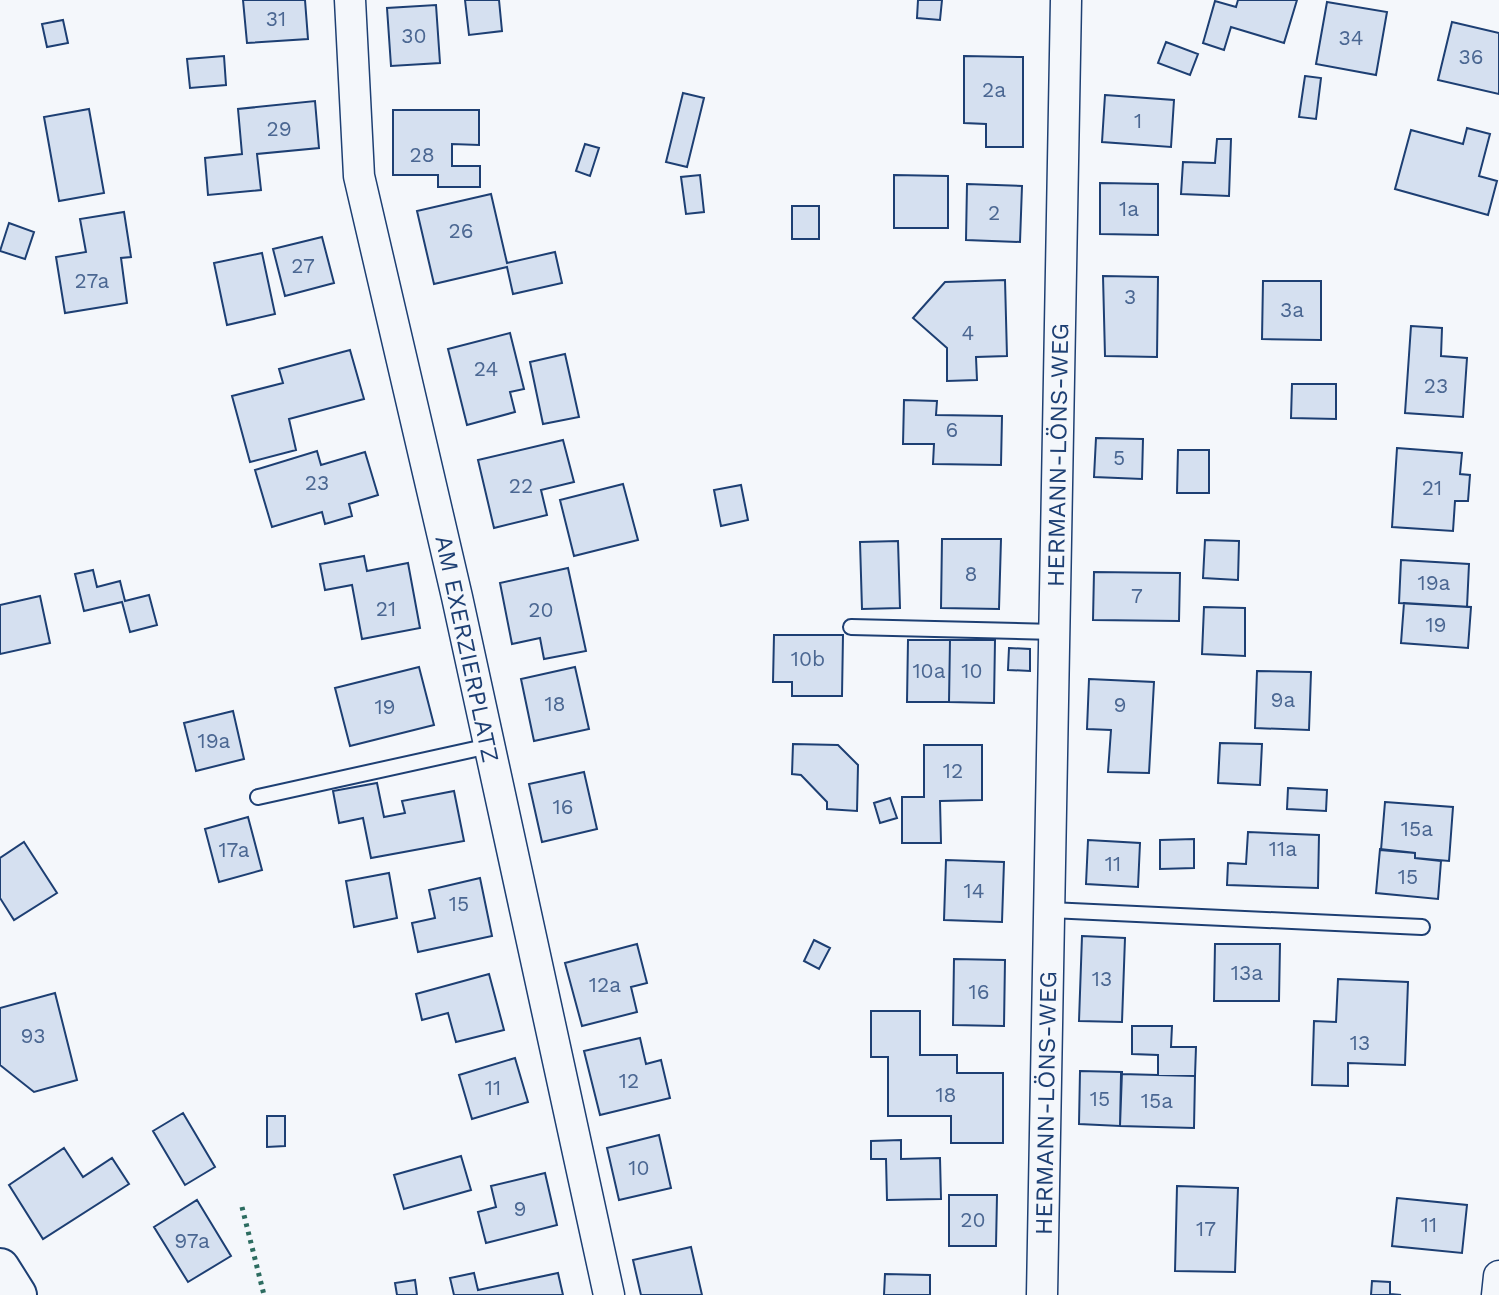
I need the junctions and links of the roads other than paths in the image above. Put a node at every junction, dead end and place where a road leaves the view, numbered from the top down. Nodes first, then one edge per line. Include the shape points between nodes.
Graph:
1 (350, 0) edge
2 (1066, 0) edge
3 (850, 627) dead end
4 (1055, 632) junction
5 (489, 746) junction
6 (258, 797) dead end
7 (1050, 910) junction
8 (1422, 927) dead end
9 (0, 1268) edge
10 (1499, 1276) edge
11 (17, 1295) edge
12 (609, 1295) edge
13 (1042, 1295) edge
14 (1497, 1295) edge

1 - 5 street, AM EXERZIERPLATZ via 359,176
2 - 4 street, HERMANN-LÖNS-WEG
3 - 4 lane
4 - 7 street, HERMANN-LÖNS-WEG
5 - 6 lane
5 - 12 street, AM EXERZIERPLATZ
7 - 8 lane
7 - 13 street, HERMANN-LÖNS-WEG
9 - 11 main road
10 - 14 street

